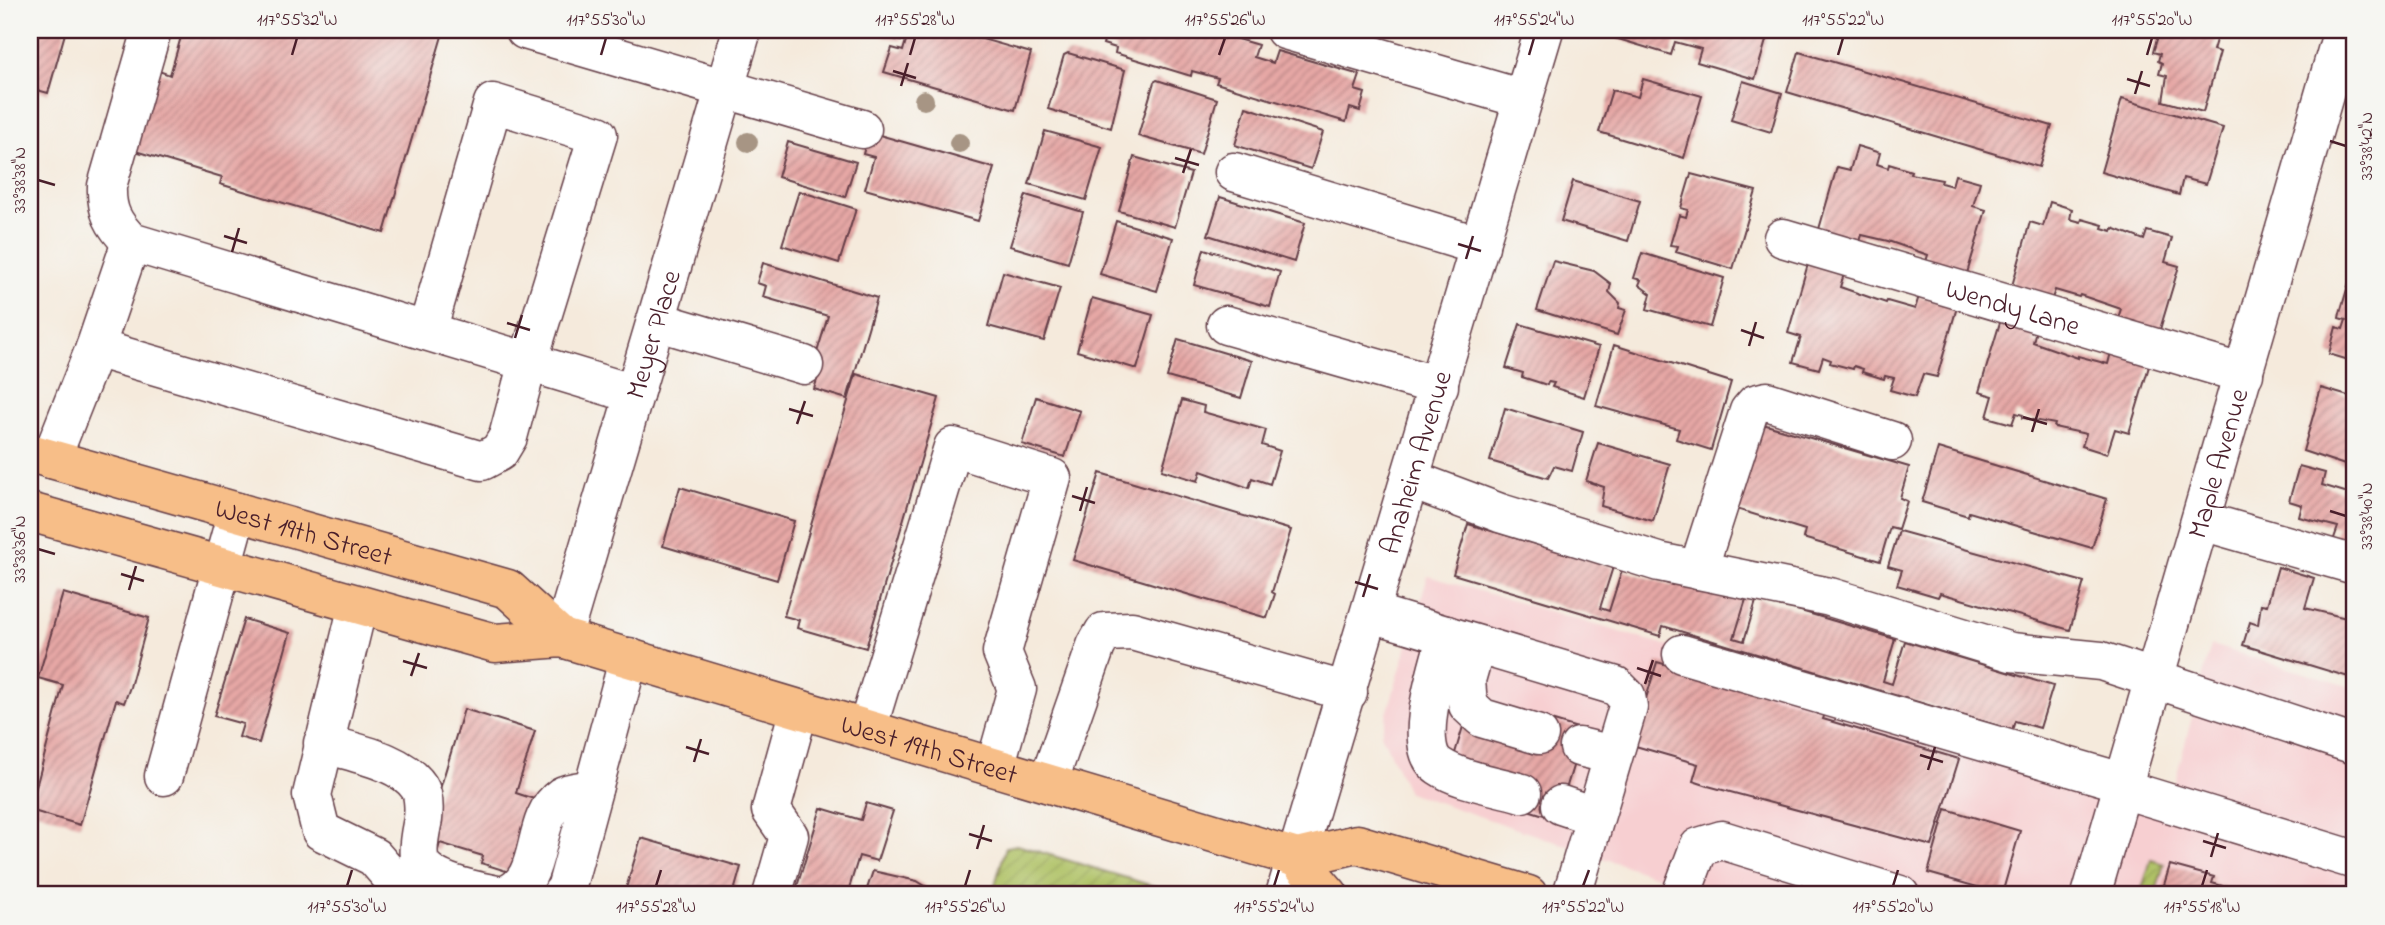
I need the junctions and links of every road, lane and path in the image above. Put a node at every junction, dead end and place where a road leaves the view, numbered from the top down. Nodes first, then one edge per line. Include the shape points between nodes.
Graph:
1 (152, 30) edge
2 (525, 30) edge
3 (742, 30) edge
4 (1285, 30) edge
5 (1544, 30) edge
6 (2343, 30) edge
7 (725, 88) junction
8 (1523, 99) junction
9 (862, 129) dead end
10 (1234, 172) dead end
11 (1783, 238) dead end
12 (131, 242) junction
13 (1480, 246) junction
14 (656, 321) junction
15 (1226, 325) dead end
16 (427, 331) junction
17 (95, 348) junction
18 (527, 362) junction
19 (804, 365) dead end
20 (2244, 374) junction
21 (1439, 386) junction
22 (634, 394) junction
23 (1892, 441) dead end
24 (40, 456) edge
25 (1412, 480) junction
26 (30, 512) edge
27 (237, 512) junction
28 (2202, 521) junction
29 (2355, 565) edge
30 (222, 566) junction
31 (1698, 570) junction
32 (358, 605) junction
33 (1371, 613) junction
34 (562, 638) junction
35 (1461, 640) junction
36 (1682, 654) dead end
37 (629, 657) junction
38 (2155, 677) junction
39 (1348, 692) junction
40 (799, 709) junction
41 (867, 729) junction
42 (1539, 735) dead end
43 (323, 743) junction
44 (2355, 745) edge
45 (995, 767) junction
46 (164, 776) dead end
47 (1048, 783) junction
48 (2124, 786) junction
49 (593, 789) junction
50 (1522, 793) dead end
51 (1297, 858) junction
52 (2355, 860) edge
53 (407, 895) edge
54 (498, 895) edge
55 (505, 895) edge
56 (561, 895) edge
57 (772, 895) edge
58 (1285, 895) edge
59 (1329, 895) edge
60 (1528, 895) edge
61 (1572, 895) edge
62 (1681, 895) edge
63 (1900, 895) edge
64 (2091, 895) edge

1 - 12 street via 107,186 106,208
2 - 7 street
3 - 7 street, Meyer Place
4 - 8 street
5 - 8 street, Anaheim Avenue
6 - 20 street, Maple Avenue
7 - 9 street
7 - 14 street, Meyer Place
8 - 13 street, Anaheim Avenue
10 - 13 street
11 - 20 street, Wendy Lane
12 - 16 street
12 - 17 street
13 - 21 street, Anaheim Avenue
14 - 19 street
14 - 22 street, Meyer Place
15 - 21 street
16 - 18 street
16 - 18 street via 493,103 598,135
17 - 18 street via 482,461 499,452 508,437
17 - 24 street
18 - 22 street
20 - 28 street, Maple Avenue
21 - 25 street, Anaheim Avenue
22 - 34 street, Meyer Place
23 - 31 street via 1767,401 1755,404
24 - 27 main road, West 19th Street
25 - 31 street via 1500,513
25 - 33 street, Anaheim Avenue
26 - 30 main road, West 19th Street
27 - 30 street
27 - 34 main road, West 19th Street via 508,589
28 - 29 street
28 - 38 street, Maple Avenue
30 - 32 main road, West 19th Street
30 - 46 street
31 - 38 street via 1830,597 2011,652 2101,661
32 - 34 main road, West 19th Street via 495,643
32 - 43 street
33 - 35 street
33 - 39 street, Anaheim Avenue
34 - 37 main road, West 19th Street
35 - 42 street via 1468,705 1482,718
35 - 50 street via 1426,724 1430,757 1437,766 1457,774
35 - 61 street via 1616,686 1626,696 1628,707 1596,751 1578,811
36 - 48 street
37 - 40 main road, West 19th Street
37 - 49 street
38 - 44 street
38 - 48 street, Maple Avenue
39 - 47 street via 1132,631 1104,632
39 - 51 street, Anaheim Avenue
40 - 41 main road, West 19th Street
40 - 57 street via 771,810 789,836
41 - 45 main road, West 19th Street
41 - 45 street via 953,447 1052,478 1002,652 1017,689
43 - 53 street via 312,795 321,831 374,857
43 - 54 street via 405,772 421,790 424,813 418,859 425,869 467,890
45 - 47 main road, West 19th Street
47 - 51 main road, West 19th Street
48 - 52 street
48 - 64 street, Maple Avenue
49 - 55 street via 564,794 550,808 529,876 518,890
49 - 56 street
51 - 58 street, Anaheim Avenue
51 - 59 main road
51 - 60 main road, West 19th Street via 1357,844
62 - 63 street via 1699,847 1722,840

